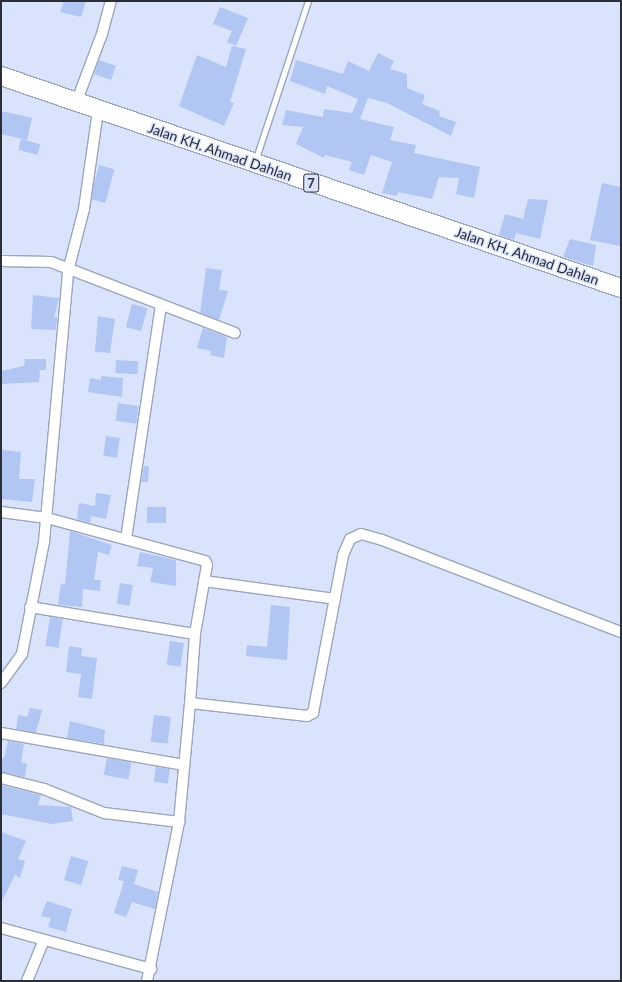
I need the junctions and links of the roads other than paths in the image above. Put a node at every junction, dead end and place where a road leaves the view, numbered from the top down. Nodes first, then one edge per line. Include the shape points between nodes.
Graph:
1 (110, 1) edge
2 (308, 1) edge
3 (1, 76) edge
4 (76, 103) junction
5 (98, 110) junction
6 (254, 163) junction
7 (1, 261) edge
8 (68, 271) junction
9 (621, 288) edge
10 (161, 306) junction
11 (235, 333) dead end
12 (1, 512) edge
13 (47, 518) junction
14 (126, 539) junction
15 (204, 581) junction
16 (335, 599) junction
17 (30, 607) junction
18 (621, 632) edge
19 (195, 634) junction
20 (1, 683) edge
21 (190, 703) junction
22 (1, 734) edge
23 (184, 765) junction
24 (1, 778) edge
25 (179, 822) junction
26 (1, 928) edge
27 (44, 940) junction
28 (151, 969) junction
29 (27, 981) edge
30 (147, 981) edge

1 - 4 street via 102,34
2 - 6 lane
3 - 4 highway, Jalan KH. Ahmad Dahlan / 7
4 - 5 highway, Jalan KH. Ahmad Dahlan / 7
5 - 6 highway, Jalan KH. Ahmad Dahlan / 7
5 - 8 street via 84,209
6 - 9 highway, Jalan KH. Ahmad Dahlan / 7
7 - 8 street via 52,262
8 - 10 street
8 - 13 street
10 - 11 street
10 - 14 street
12 - 13 street
13 - 14 street
13 - 17 street
14 - 15 street via 205,561
15 - 16 street
15 - 19 street
16 - 18 street via 346,545 350,539 361,534 403,547
16 - 21 street via 316,705 310,715
17 - 19 street
17 - 20 street via 22,654
19 - 21 street
21 - 23 street
22 - 23 street
23 - 25 street
24 - 25 street via 44,789 104,813
25 - 28 street
26 - 27 street
27 - 28 street
27 - 29 street
28 - 30 street

